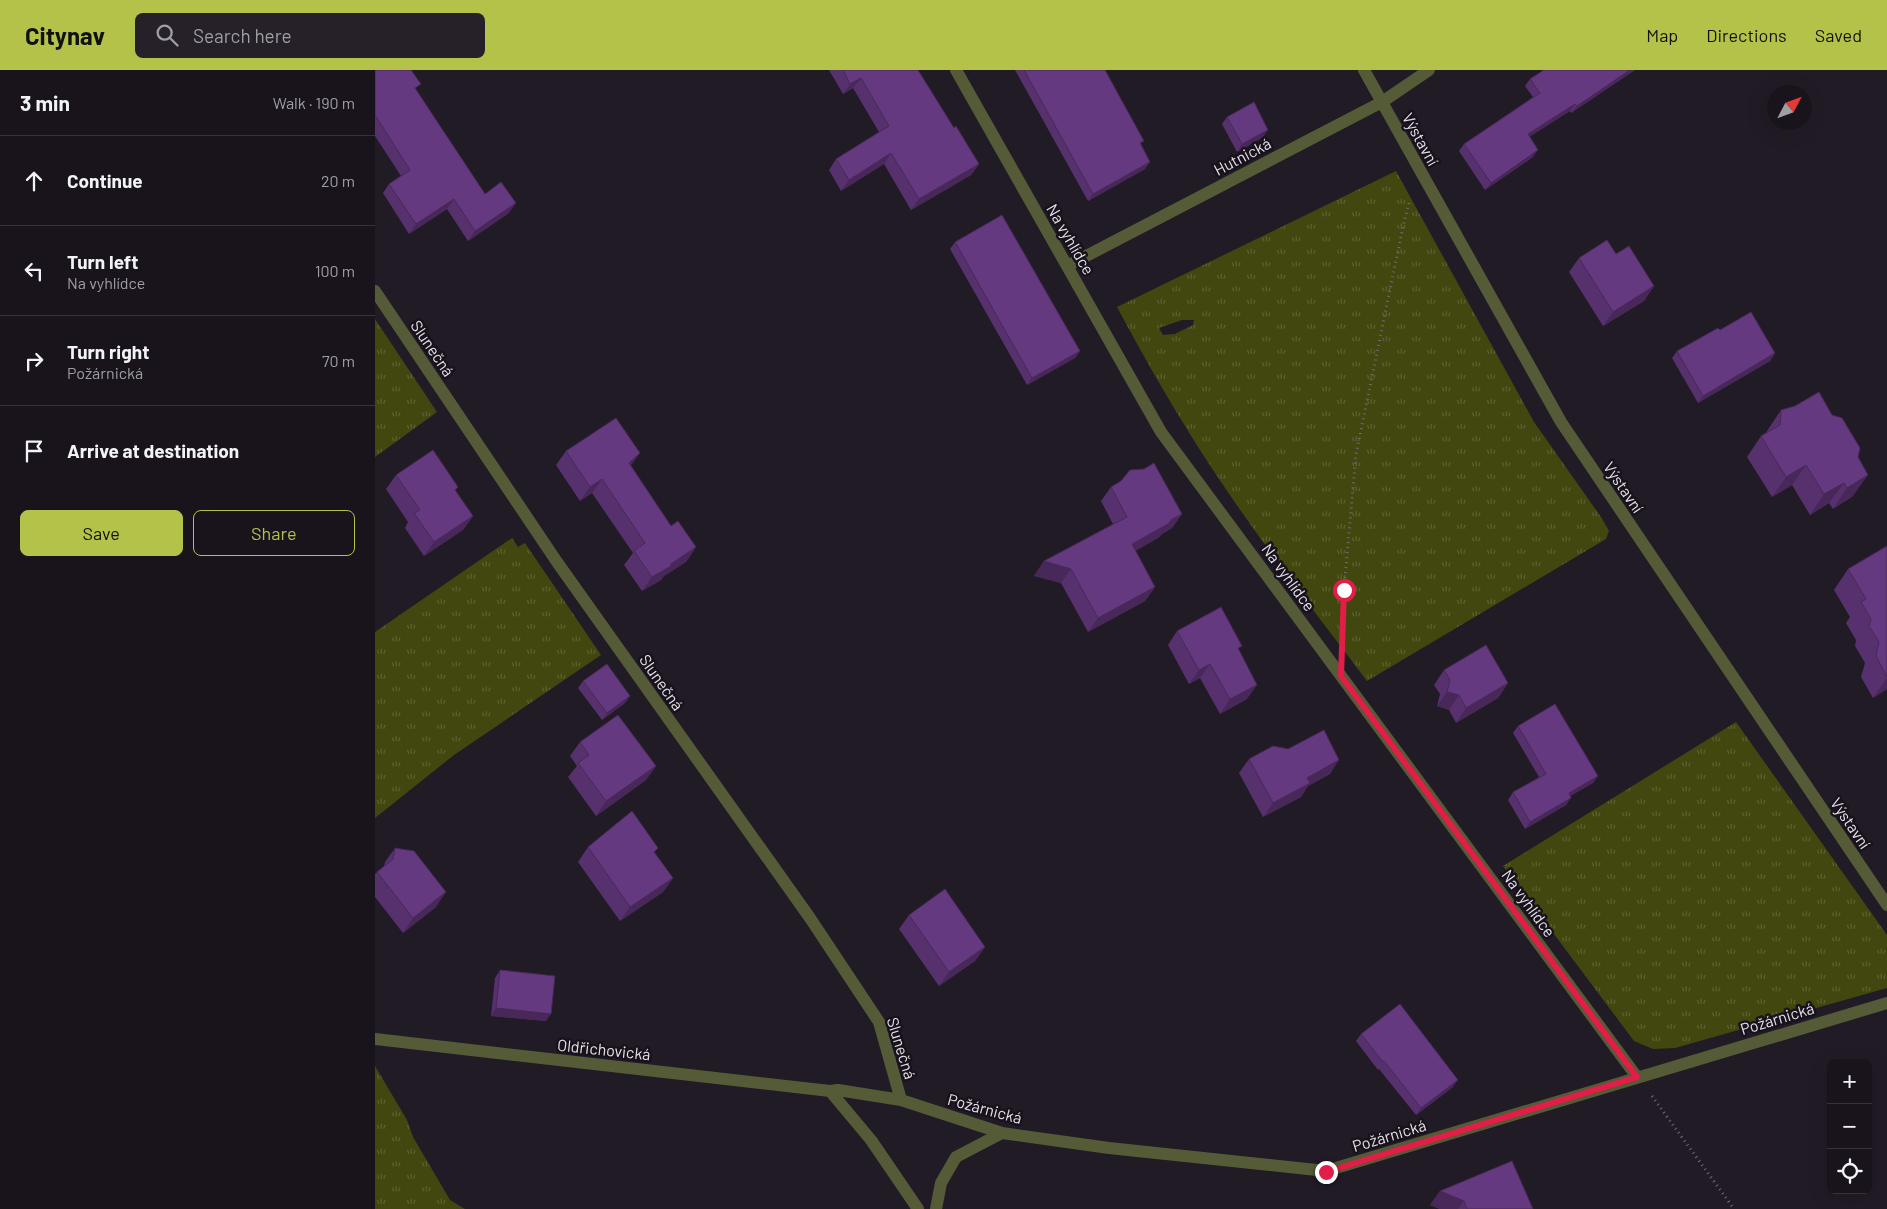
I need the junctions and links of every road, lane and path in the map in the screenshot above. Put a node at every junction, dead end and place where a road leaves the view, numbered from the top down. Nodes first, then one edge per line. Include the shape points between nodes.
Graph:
1 (956, 70) edge
2 (1364, 70) edge
3 (1429, 70) edge
4 (1382, 102) junction
5 (1420, 170) junction
6 (1067, 266) junction
7 (375, 291) edge
8 (1341, 676) junction
9 (1887, 905) edge
10 (1887, 1003) edge
11 (375, 1039) edge
12 (1637, 1077) junction
13 (830, 1091) junction
14 (901, 1100) junction
15 (1002, 1133) junction
16 (918, 1209) edge
17 (936, 1209) edge
18 (1734, 1209) edge

1 - 6 street, Na vyhlídce
2 - 4 street, Výstavní
3 - 4 street, Hutnická
4 - 5 street, Výstavní
4 - 6 street, Hutnická
5 - 8 path via 1404,222 1356,454 1344,590
5 - 9 street, Výstavní via 1561,422
6 - 8 street, Na vyhlídce via 1161,432
7 - 14 street, Slunečná via 557,562 879,1022
8 - 12 street, Na vyhlídce
10 - 12 street, Požárnická
11 - 13 street, Oldřichovická
12 - 15 street, Požárnická via 1326,1172
12 - 18 path
13 - 14 street, Požárnická
13 - 16 street via 871,1140
14 - 15 street, Požárnická
15 - 17 street via 956,1157 941,1183

